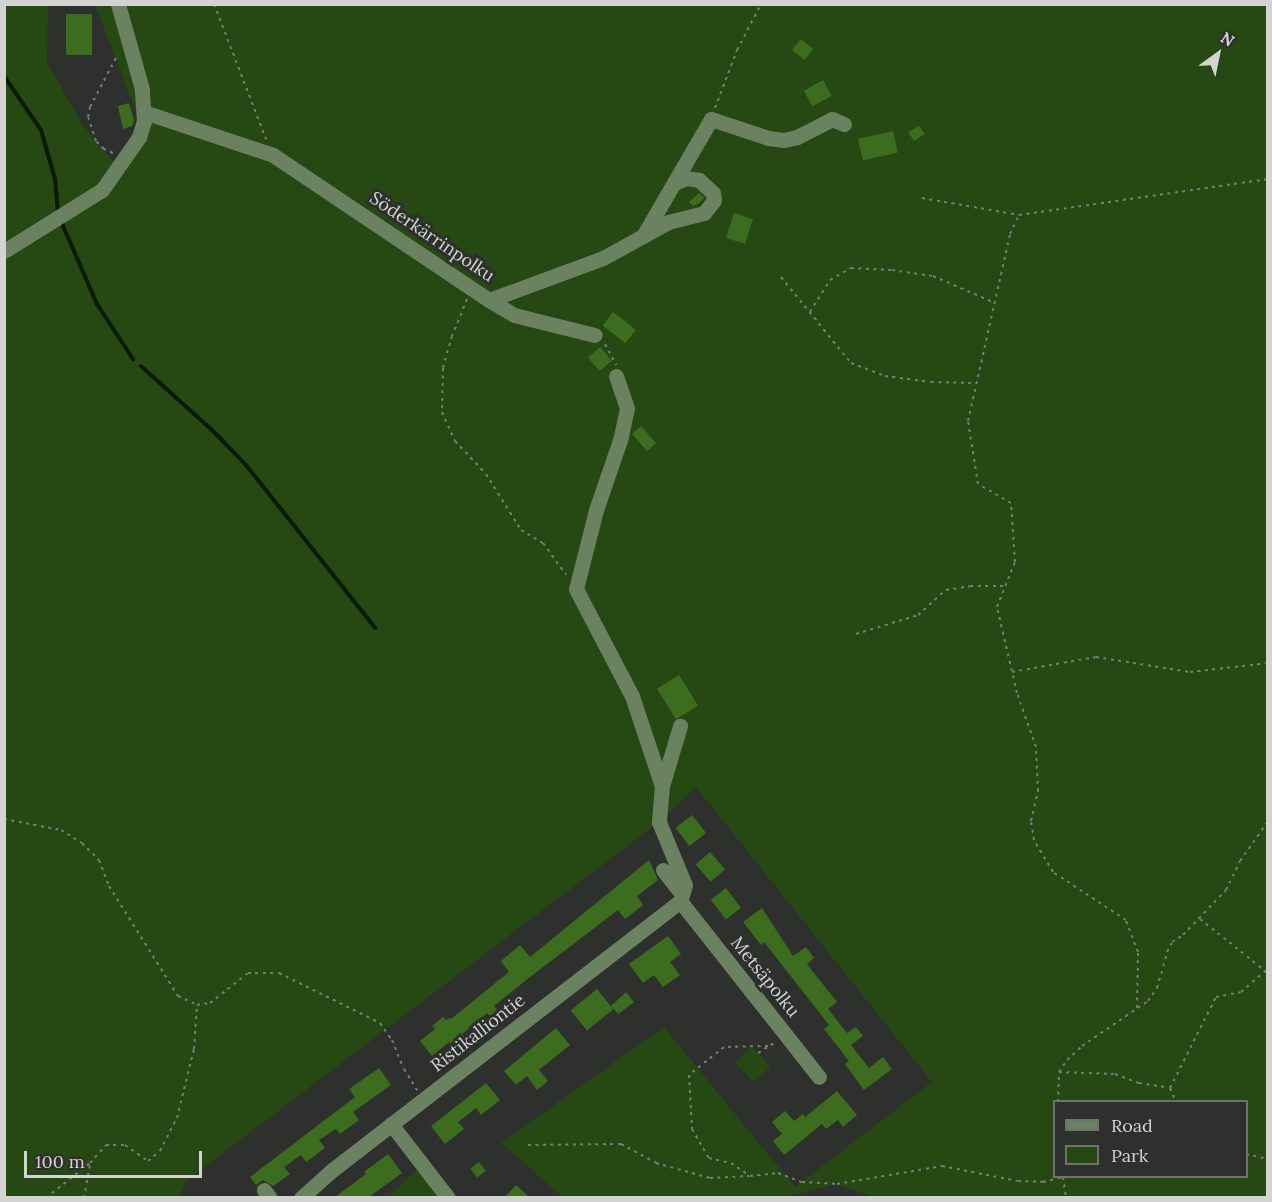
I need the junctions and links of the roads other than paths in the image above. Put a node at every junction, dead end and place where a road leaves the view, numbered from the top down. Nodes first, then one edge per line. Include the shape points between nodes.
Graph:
1 (118, 4) edge
2 (144, 112) junction
3 (844, 124) dead end
4 (674, 183) junction
5 (643, 236) junction
6 (4, 251) edge
7 (489, 300) junction
8 (596, 335) road end
9 (616, 376) road end
10 (680, 726) dead end
11 (662, 786) junction
12 (663, 870) dead end
13 (681, 898) junction
14 (819, 1077) dead end
15 (391, 1124) junction
16 (301, 1197) edge
17 (448, 1197) edge

1 - 2 street via 142,89
2 - 6 street via 139,137 102,190
2 - 7 street, Söderkärrinpolku via 273,155
3 - 4 street via 832,119 784,140 711,119
4 - 5 street
4 - 5 street, Söderkärrinpolku via 686,178 699,180 713,193 714,200 704,213 668,222
5 - 7 street, Söderkärrinpolku via 603,258
7 - 8 street via 514,315
9 - 11 street via 627,408 576,589 632,696
10 - 11 street
11 - 13 street via 659,822 685,885
12 - 13 street, Metsäpolku
13 - 14 street, Metsäpolku
13 - 15 street, Ristikalliontie
15 - 16 street, Ristikalliontie
15 - 17 street

